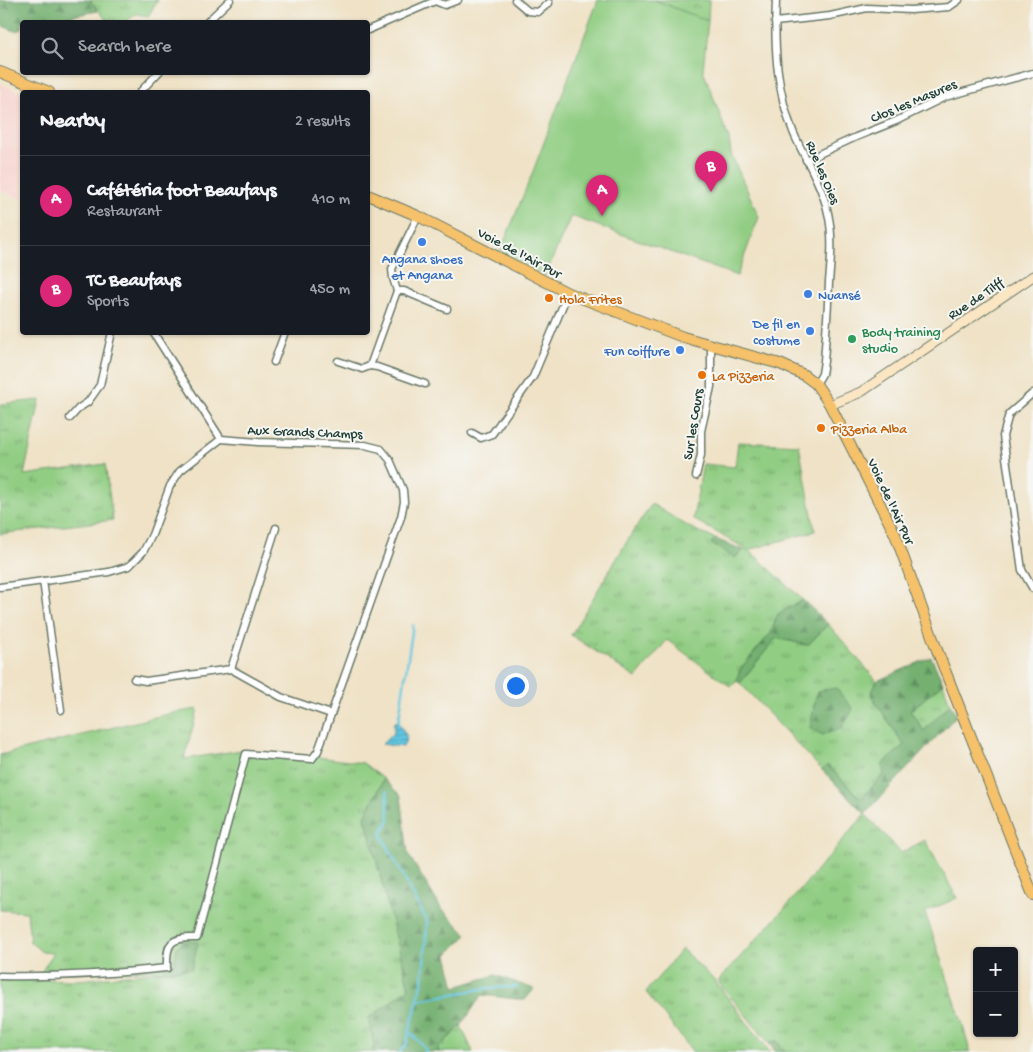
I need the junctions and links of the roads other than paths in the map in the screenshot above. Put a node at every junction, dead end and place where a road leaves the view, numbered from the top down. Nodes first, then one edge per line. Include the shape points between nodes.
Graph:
1 (230, 0) edge
2 (458, 0) edge
3 (515, 0) edge
4 (776, 0) edge
5 (959, 0) edge
6 (549, 3) dead end
7 (209, 20) edge
8 (775, 22) junction
9 (370, 29) edge
10 (0, 72) edge
11 (1033, 73) edge
12 (156, 75) edge
13 (44, 90) edge
14 (142, 90) edge
15 (806, 160) junction
16 (370, 196) edge
17 (418, 216) junction
18 (1033, 276) edge
19 (397, 291) junction
20 (568, 293) junction
21 (447, 309) dead end
22 (111, 335) edge
23 (155, 335) edge
24 (284, 335) edge
25 (711, 346) junction
26 (338, 361) dead end
27 (274, 362) dead end
28 (370, 366) junction
29 (425, 384) dead end
30 (816, 384) junction
31 (1033, 393) edge
32 (830, 406) junction
33 (70, 418) dead end
34 (472, 433) dead end
35 (221, 439) junction
36 (696, 476) dead end
37 (276, 528) dead end
38 (43, 581) junction
39 (0, 587) edge
40 (1033, 589) edge
41 (231, 669) junction
42 (134, 679) dead end
43 (61, 710) dead end
44 (331, 714) junction
45 (1033, 895) edge
46 (0, 976) edge

1 - 7 street
2 - 9 street via 445,5 435,1
3 - 6 street via 528,12 538,12
4 - 8 street, Rue les Oies
5 - 8 street via 949,7 911,10 867,8
8 - 15 street, Rue les Oies via 780,91
10 - 13 main road
11 - 15 street, Clos les Masures via 945,97
12 - 14 street
15 - 30 street, Rue les Oies via 827,207 832,240 824,362
16 - 17 main road, Voie de l'Air Pur
17 - 19 street via 392,269
17 - 20 main road, Voie de l'Air Pur
18 - 32 main road, Rue de Tilff via 861,392
19 - 21 street
19 - 28 street
20 - 25 main road, Voie de l'Air Pur
20 - 34 street via 533,377 492,434 481,438
22 - 33 street via 100,385 88,402
23 - 35 street
24 - 27 street
25 - 30 main road, Voie de l'Air Pur via 780,364
25 - 36 street, Sur les Cours via 711,387 701,431 701,455
26 - 28 street via 362,369
28 - 29 street
30 - 32 main road, Voie de l'Air Pur
31 - 40 street via 1010,414 1003,436 1022,570
32 - 45 main road, Voie de l'Air Pur via 895,534
35 - 38 street via 180,471 170,486 143,552 129,566
35 - 44 street, Aux Grands Champs via 365,445 381,449 390,460 403,490 401,517
37 - 41 street
38 - 39 street
38 - 43 street
41 - 42 street via 146,681
41 - 44 street via 281,697
44 - 46 street, Aux Grands Champs via 312,759 246,754 197,938 181,937 173,942 168,949 167,968 51,977

